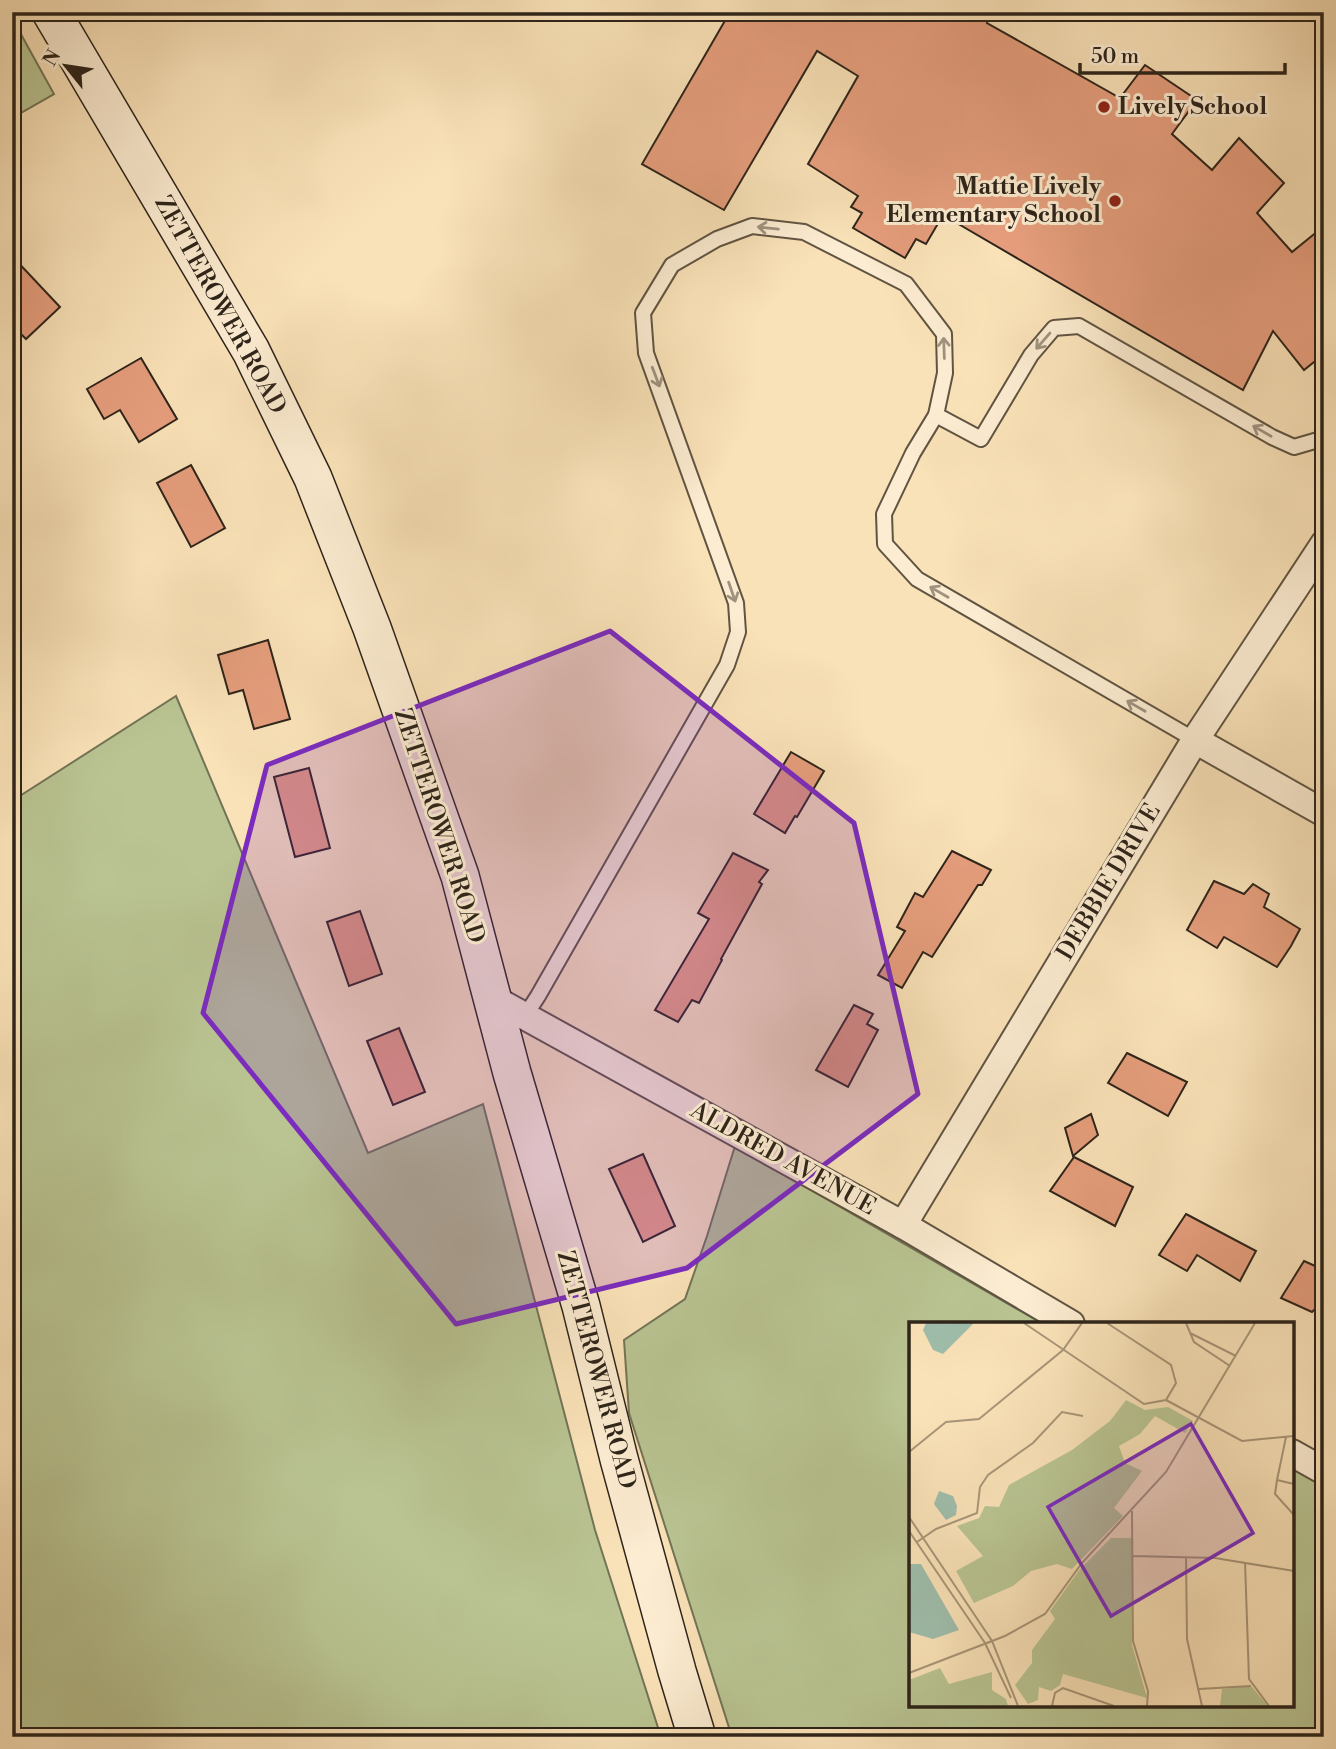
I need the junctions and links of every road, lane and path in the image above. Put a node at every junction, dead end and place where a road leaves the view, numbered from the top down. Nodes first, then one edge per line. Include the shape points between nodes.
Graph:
1 (51, 12) edge
2 (936, 415) junction
3 (1324, 436) edge
4 (1324, 544) edge
5 (1195, 740) junction
6 (1324, 813) edge
7 (492, 998) junction
8 (525, 1016) junction
9 (903, 1225) junction
10 (1068, 1322) edge
11 (1294, 1454) edge
12 (1324, 1471) edge
13 (697, 1737) edge

1 - 7 street, ZETTEROWER ROAD via 251,351 313,478 460,876
3 -> 2 lane via 1294,447 1079,326 1054,328 1031,355 981,439
5 -> 2 lane via 917,579 885,544 884,514
2 -> 8 lane via 945,373 944,334 906,284 804,232 752,226 717,239 672,265 643,313 646,353 736,603 738,632 727,665
4 - 5 street, DEBBIE DRIVE
5 - 6 street
5 - 9 street, DEBBIE DRIVE
7 - 8 street, ALDRED AVENUE
7 - 13 street, ZETTEROWER ROAD
8 - 9 street, ALDRED AVENUE
9 - 10 street, ALDRED AVENUE
11 - 12 street

